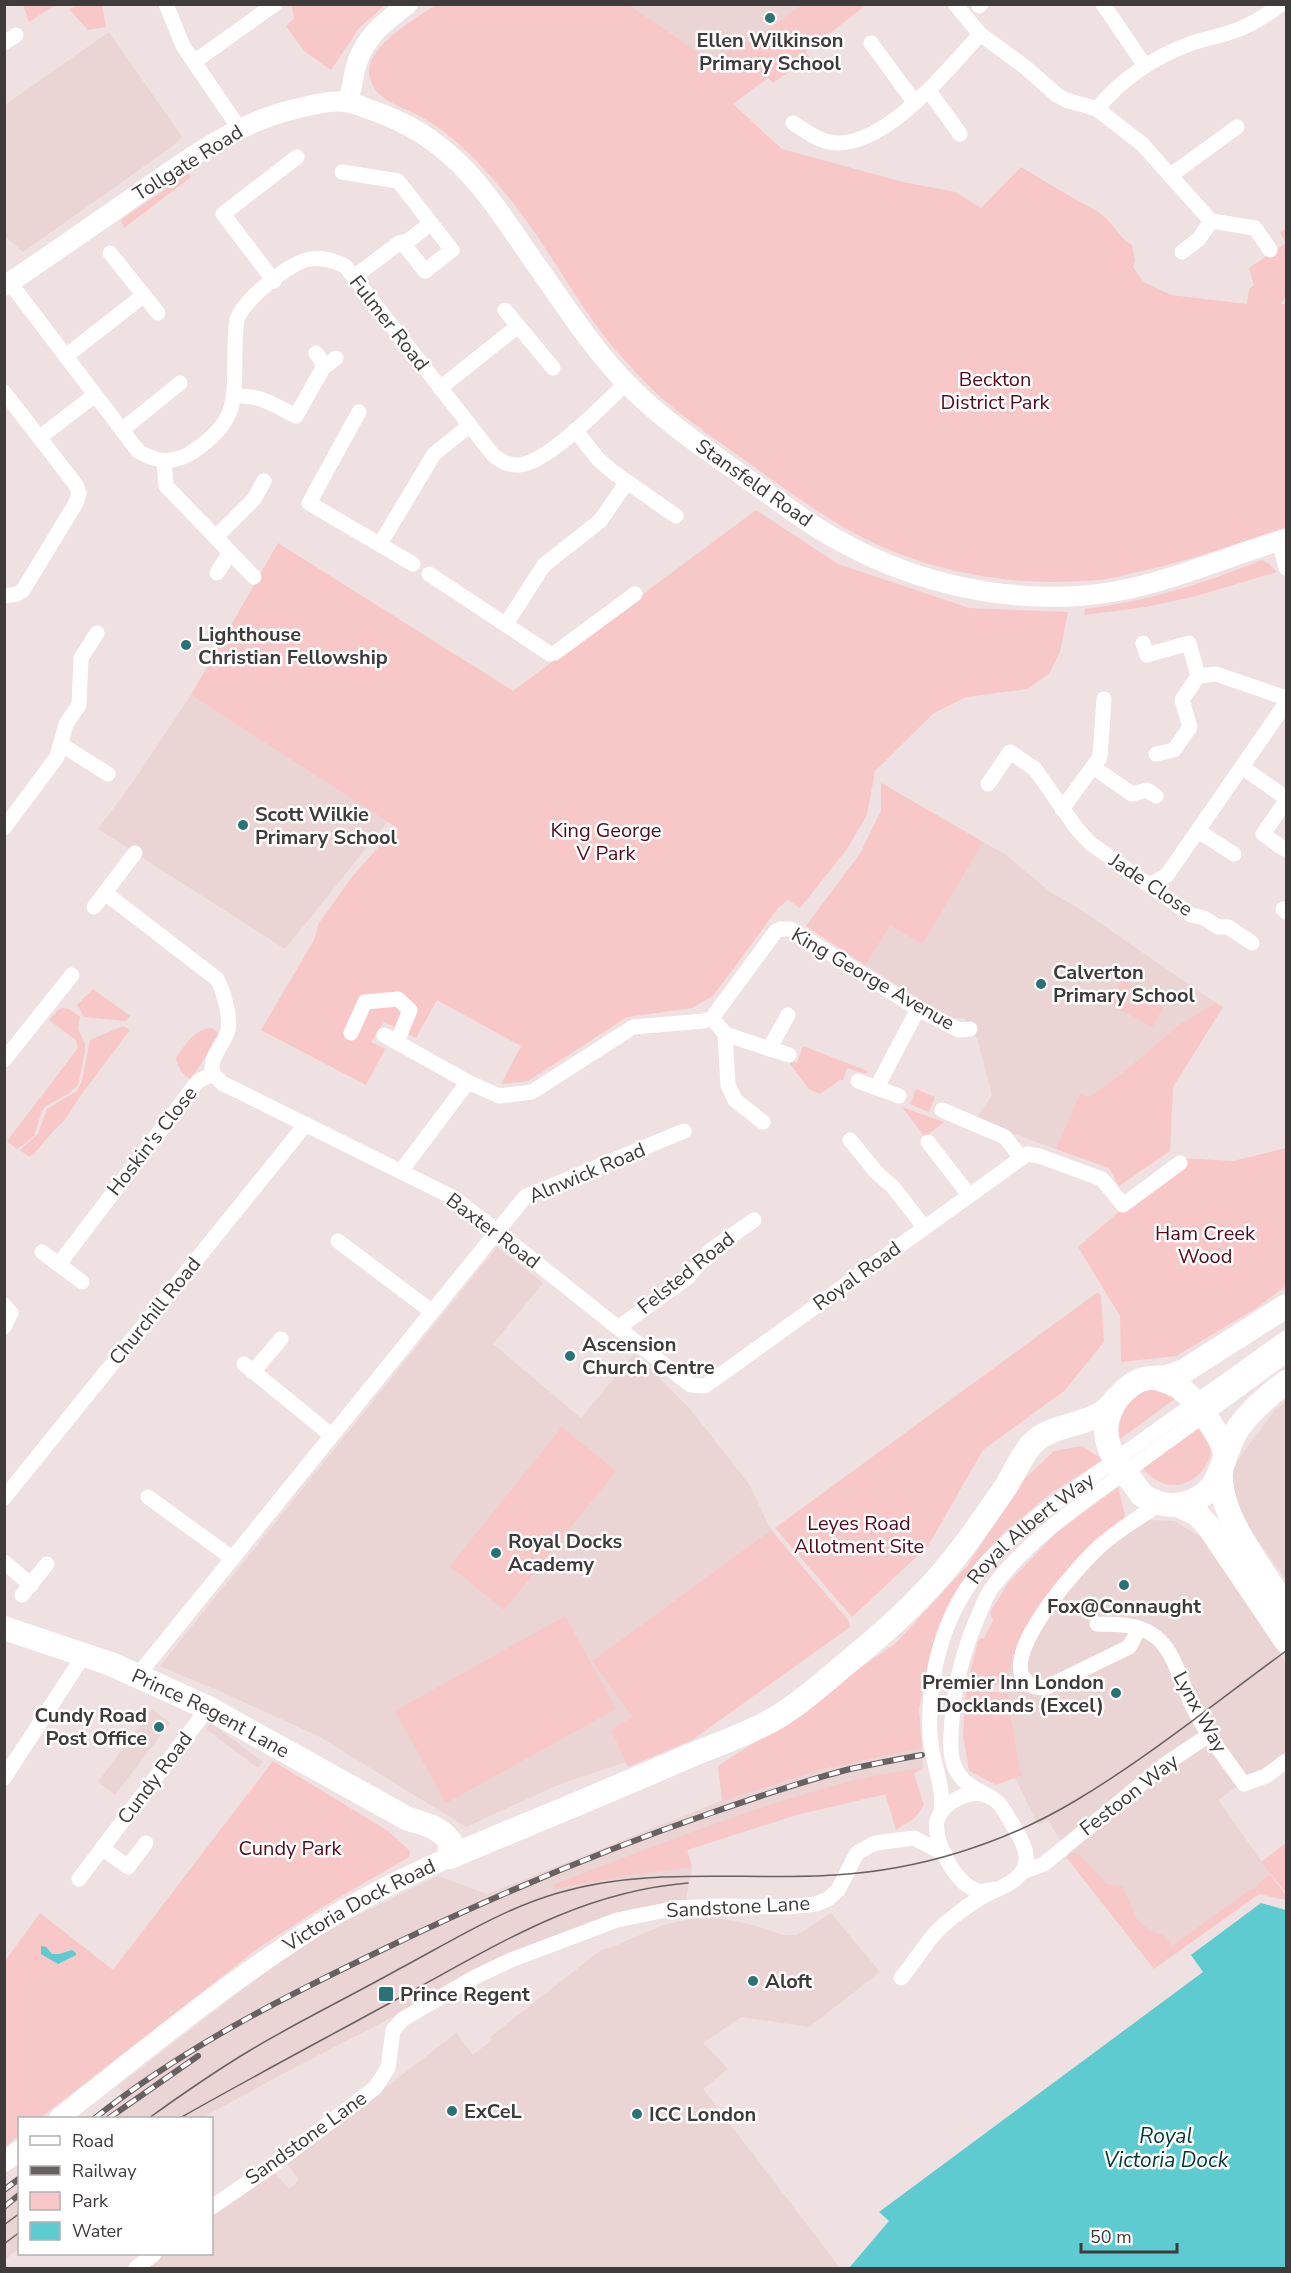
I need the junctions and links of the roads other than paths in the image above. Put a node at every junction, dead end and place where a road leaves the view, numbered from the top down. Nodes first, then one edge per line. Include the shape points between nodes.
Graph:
1 (166, 4) edge
2 (275, 4) edge
3 (408, 4) edge
4 (955, 4) edge
5 (1103, 4) edge
6 (1281, 4) edge
7 (980, 34) junction
8 (871, 43) dead end
9 (194, 62) junction
10 (1145, 66) junction
11 (930, 92) junction
12 (346, 102) junction
13 (915, 103) junction
14 (1097, 109) junction
15 (793, 123) dead end
16 (1237, 127) dead end
17 (239, 128) junction
18 (960, 134) dead end
19 (297, 158) dead end
20 (342, 172) dead end
21 (1171, 175) junction
22 (1211, 221) junction
23 (431, 223) junction
24 (399, 243) junction
25 (1270, 250) dead end
26 (1182, 252) dead end
27 (110, 253) dead end
28 (354, 277) junction
29 (274, 281) junction
30 (7, 284) edge
31 (144, 295) junction
32 (505, 310) dead end
33 (158, 313) dead end
34 (518, 326) junction
35 (316, 354) dead end
36 (66, 356) junction
37 (336, 358) dead end
38 (323, 368) junction
39 (553, 368) dead end
40 (180, 383) dead end
41 (626, 383) junction
42 (440, 388) junction
43 (4, 393) edge
44 (95, 395) junction
45 (234, 396) junction
46 (359, 412) dead end
47 (469, 426) junction
48 (122, 430) junction
49 (575, 430) junction
50 (40, 437) junction
51 (164, 461) junction
52 (264, 481) dead end
53 (627, 482) junction
54 (676, 516) dead end
55 (216, 537) junction
56 (1283, 540) edge
57 (380, 544) junction
58 (230, 552) junction
59 (413, 564) dead end
60 (1287, 568) edge
61 (217, 573) dead end
62 (429, 574) dead end
63 (254, 577) dead end
64 (635, 594) dead end
65 (4, 596) edge
66 (506, 624) junction
67 (97, 633) dead end
68 (1143, 643) dead end
69 (1198, 676) junction
70 (1287, 698) edge
71 (1104, 699) dead end
72 (1287, 703) edge
73 (62, 745) junction
74 (1156, 754) dead end
75 (1093, 767) junction
76 (1242, 767) junction
77 (108, 774) dead end
78 (988, 784) dead end
79 (1156, 796) dead end
80 (1287, 800) edge
81 (1062, 809) junction
82 (4, 828) edge
83 (1198, 831) junction
84 (1284, 849) dead end
85 (135, 853) dead end
86 (1234, 854) dead end
87 (1145, 883) junction
88 (105, 893) junction
89 (94, 907) dead end
90 (1252, 943) dead end
91 (72, 975) dead end
92 (918, 1009) junction
93 (788, 1015) dead end
94 (711, 1018) junction
95 (970, 1029) dead end
96 (351, 1033) dead end
97 (725, 1034) junction
98 (770, 1049) junction
99 (789, 1055) dead end
100 (4, 1060) edge
101 (213, 1074) junction
102 (858, 1081) dead end
103 (468, 1082) junction
104 (877, 1087) junction
105 (899, 1095) dead end
106 (942, 1110) dead end
107 (763, 1122) dead end
108 (306, 1124) junction
109 (684, 1131) dead end
110 (850, 1140) dead end
111 (927, 1142) dead end
112 (1021, 1158) junction
113 (1180, 1162) dead end
114 (401, 1171) junction
115 (969, 1195) junction
116 (754, 1220) dead end
117 (924, 1227) junction
118 (496, 1231) junction
119 (338, 1241) dead end
120 (42, 1252) dead end
121 (59, 1264) junction
122 (82, 1282) dead end
123 (1287, 1306) edge
124 (431, 1311) junction
125 (619, 1327) junction
126 (1287, 1338) edge
127 (281, 1339) dead end
128 (1287, 1355) edge
129 (1155, 1378) junction
130 (1287, 1382) edge
131 (691, 1385) joint
132 (1116, 1399) junction
133 (331, 1435) junction
134 (1110, 1450) junction
135 (1222, 1455) junction
136 (1014, 1474) junction
137 (148, 1497) dead end
138 (4, 1498) edge
139 (1160, 1501) junction
140 (232, 1558) junction
141 (4, 1562) edge
142 (47, 1564) dead end
143 (1287, 1607) edge
144 (1097, 1624) dead end
145 (4, 1628) edge
146 (1139, 1629) junction
147 (1284, 1638) edge
148 (84, 1655) junction
149 (138, 1676) junction
150 (208, 1708) junction
151 (1209, 1735) junction
152 (1287, 1761) edge
153 (4, 1778) edge
154 (985, 1794) junction
155 (939, 1816) junction
156 (914, 1838) junction
157 (146, 1843) dead end
158 (1023, 1846) junction
159 (102, 1848) junction
160 (945, 1854) junction
161 (450, 1857) junction
162 (1051, 1858) junction
163 (1022, 1872) junction
164 (79, 1879) dead end
165 (997, 1889) junction
166 (901, 1978) dead end
167 (60, 2117) edge
168 (18, 2152) edge
169 (4, 2162) edge
170 (213, 2206) edge
171 (152, 2255) edge
172 (136, 2268) edge

1 - 9 street
2 - 9 street
3 - 12 street via 385,21 366,43 354,72 353,91
4 - 7 street
5 - 10 street
6 - 10 street via 1236,31 1190,44
7 - 11 street
7 - 14 street via 1066,100
8 - 13 street
9 - 17 street
10 - 14 street via 1116,87
11 - 13 street
11 - 18 street
12 - 17 street, Tollgate Road via 276,114
12 - 41 street, Stansfeld Road via 395,118 424,133 451,154 504,216 579,325
13 - 15 street via 871,136 844,143 825,141
14 - 21 street via 1142,144
16 - 21 street
17 - 30 street, Tollgate Road
19 - 29 street via 223,214
20 - 23 street via 398,181
21 - 22 street
22 - 25 street via 1255,228
22 - 26 street via 1199,239
23 - 24 street via 408,241
23 - 24 street via 452,250 425,271
24 - 28 street
27 - 31 street
28 - 29 street, Fulmer Road via 345,266 320,258 294,265
28 - 42 street, Fulmer Road
29 - 45 street, Fulmer Road via 251,298 238,318
30 - 36 street
31 - 33 street
31 - 36 street
32 - 34 street
34 - 39 street
34 - 42 street
35 - 38 street
36 - 44 street
37 - 38 street
38 - 45 street via 296,416 260,398
40 - 48 street
41 - 49 street, Fulmer Road
41 - 56 street, Stansfeld Road via 706,450 818,529 878,560 946,584 1024,596 1119,591 1169,580
42 - 47 street, Fulmer Road
43 - 50 street
44 - 48 street
44 - 50 street
45 - 51 street, Fulmer Road via 220,431 183,459
46 - 57 street via 309,503
47 - 49 street, Fulmer Road via 493,455 511,465 541,457
47 - 57 street via 434,454
48 - 51 street via 138,451
49 - 53 street via 598,459
50 - 65 street via 79,493 23,590
51 - 55 street via 166,486
52 - 55 street via 254,499
53 - 54 street
53 - 66 street via 600,521 544,565
55 - 58 street
56 - 60 street
57 - 59 street
58 - 61 street
58 - 63 street
62 - 66 street
64 - 66 street via 555,653 550,654
67 - 73 street via 81,658 79,705 66,724
68 - 69 street via 1147,656 1189,643
69 - 70 street via 1216,674
69 - 74 street via 1182,700 1190,727 1174,750
71 - 75 street via 1100,757
72 - 76 street
73 - 77 street
73 - 82 street via 48,771
75 - 79 street via 1131,794 1147,790
75 - 81 street
76 - 80 street
76 - 83 street
78 - 81 street, Jade Close via 1010,752 1035,769
80 - 84 street via 1263,834
81 - 87 street, Jade Close via 1090,843
83 - 86 street
83 - 87 street via 1167,875
85 - 88 street
87 - 90 street, Jade Close via 1191,915 1218,927 1228,927
88 - 89 street
88 - 101 street, Hoskin's Close via 217,979 223,991 228,1029 212,1061
91 - 100 street
92 - 94 street, King George Avenue via 790,929 782,929
92 - 95 street, King George Avenue via 959,1030
92 - 104 street
93 - 98 street
94 - 97 street
94 - 103 street via 633,1027 532,1092 499,1096
96 - 103 street via 365,1002 398,999 410,1010 390,1038
97 - 98 street
97 - 107 street via 728,1085 735,1100
98 - 99 street
101 - 108 street, Baxter Road via 222,1083
101 - 121 street, Hoskin's Close via 198,1081
102 - 104 street
103 - 114 street
104 - 105 street
106 - 112 street via 1005,1137
108 - 114 street, Baxter Road
108 - 138 street, Churchill Road
109 - 118 street, Alnwick Road via 532,1193
110 - 117 street
111 - 115 street
112 - 113 street via 1027,1154 1039,1156 1102,1179 1123,1205
112 - 115 street, Royal Road
114 - 118 street, Baxter Road via 456,1200
115 - 117 street, Royal Road
116 - 125 street, Felsted Road via 711,1250 687,1278
117 - 131 street, Royal Road via 705,1386
118 - 124 street, Alnwick Road
118 - 125 street, Baxter Road
119 - 124 street
120 - 121 street
121 - 122 street
123 - 129 main road via 1184,1371
124 - 133 street, Alnwick Road
125 - 131 street, Baxter Road
126 - 155 street, Royal Albert Way via 1044,1511 985,1564 962,1595 948,1624 933,1674 930,1734 941,1793
127 - 133 street via 249,1368
128 - 154 street, Royal Albert Way via 1088,1499 1026,1549 990,1591 958,1675 950,1741 950,1755 962,1781
129 - 132 main road via 1140,1380
129 - 135 main road via 1185,1392
130 - 135 main road via 1240,1425
132 - 134 main road via 1107,1422
132 - 136 main road via 1106,1413 1045,1433 1023,1455
133 - 140 street, Alnwick Road
134 - 136 main road via 1084,1439 1066,1437 1042,1448
134 - 139 main road
135 - 139 main road via 1214,1485 1203,1495 1192,1501
135 - 143 main road via 1221,1493 1229,1514
136 - 161 main road, Victoria Dock Road via 951,1564 889,1627 776,1718
137 - 140 street
139 - 146 street via 1106,1540 1069,1578 1032,1632 1021,1657 1020,1671 1030,1685 1047,1687 1129,1647
139 - 147 main road via 1190,1510 1209,1527
140 - 149 street, Alnwick Road
141 - 142 street via 27,1590
144 - 146 street, Lynx Way
145 - 148 main road, Prince Regent Lane
146 - 151 street, Lynx Way via 1166,1646 1192,1707
148 - 149 main road, Prince Regent Lane
148 - 153 street
149 - 150 main road, Prince Regent Lane
150 - 159 street, Cundy Road
150 - 161 main road, Prince Regent Lane via 408,1819 423,1839
151 - 152 street, Lynx Way via 1244,1784 1266,1776
151 - 162 street, Festoon Way via 1167,1763
154 - 155 street via 959,1797
154 - 158 street via 1002,1806
155 - 156 street
155 - 160 street via 937,1832
156 - 160 street
156 - 170 street, Sandstone Lane via 864,1847 838,1890 816,1904 676,1908 647,1913 589,1930 475,1977 396,2026 388,2068 375,2088
157 - 159 street, Cundy Road via 128,1867
158 - 162 street via 1043,1858
158 - 163 street via 1026,1863
159 - 164 street, Cundy Road
160 - 165 street via 955,1875 969,1886 980,1891
161 - 167 street, Victoria Dock Road via 305,1933
162 - 163 street, Festoon Way
163 - 165 street via 1013,1882
165 - 166 street via 932,1936
168 - 169 street
171 - 172 street

